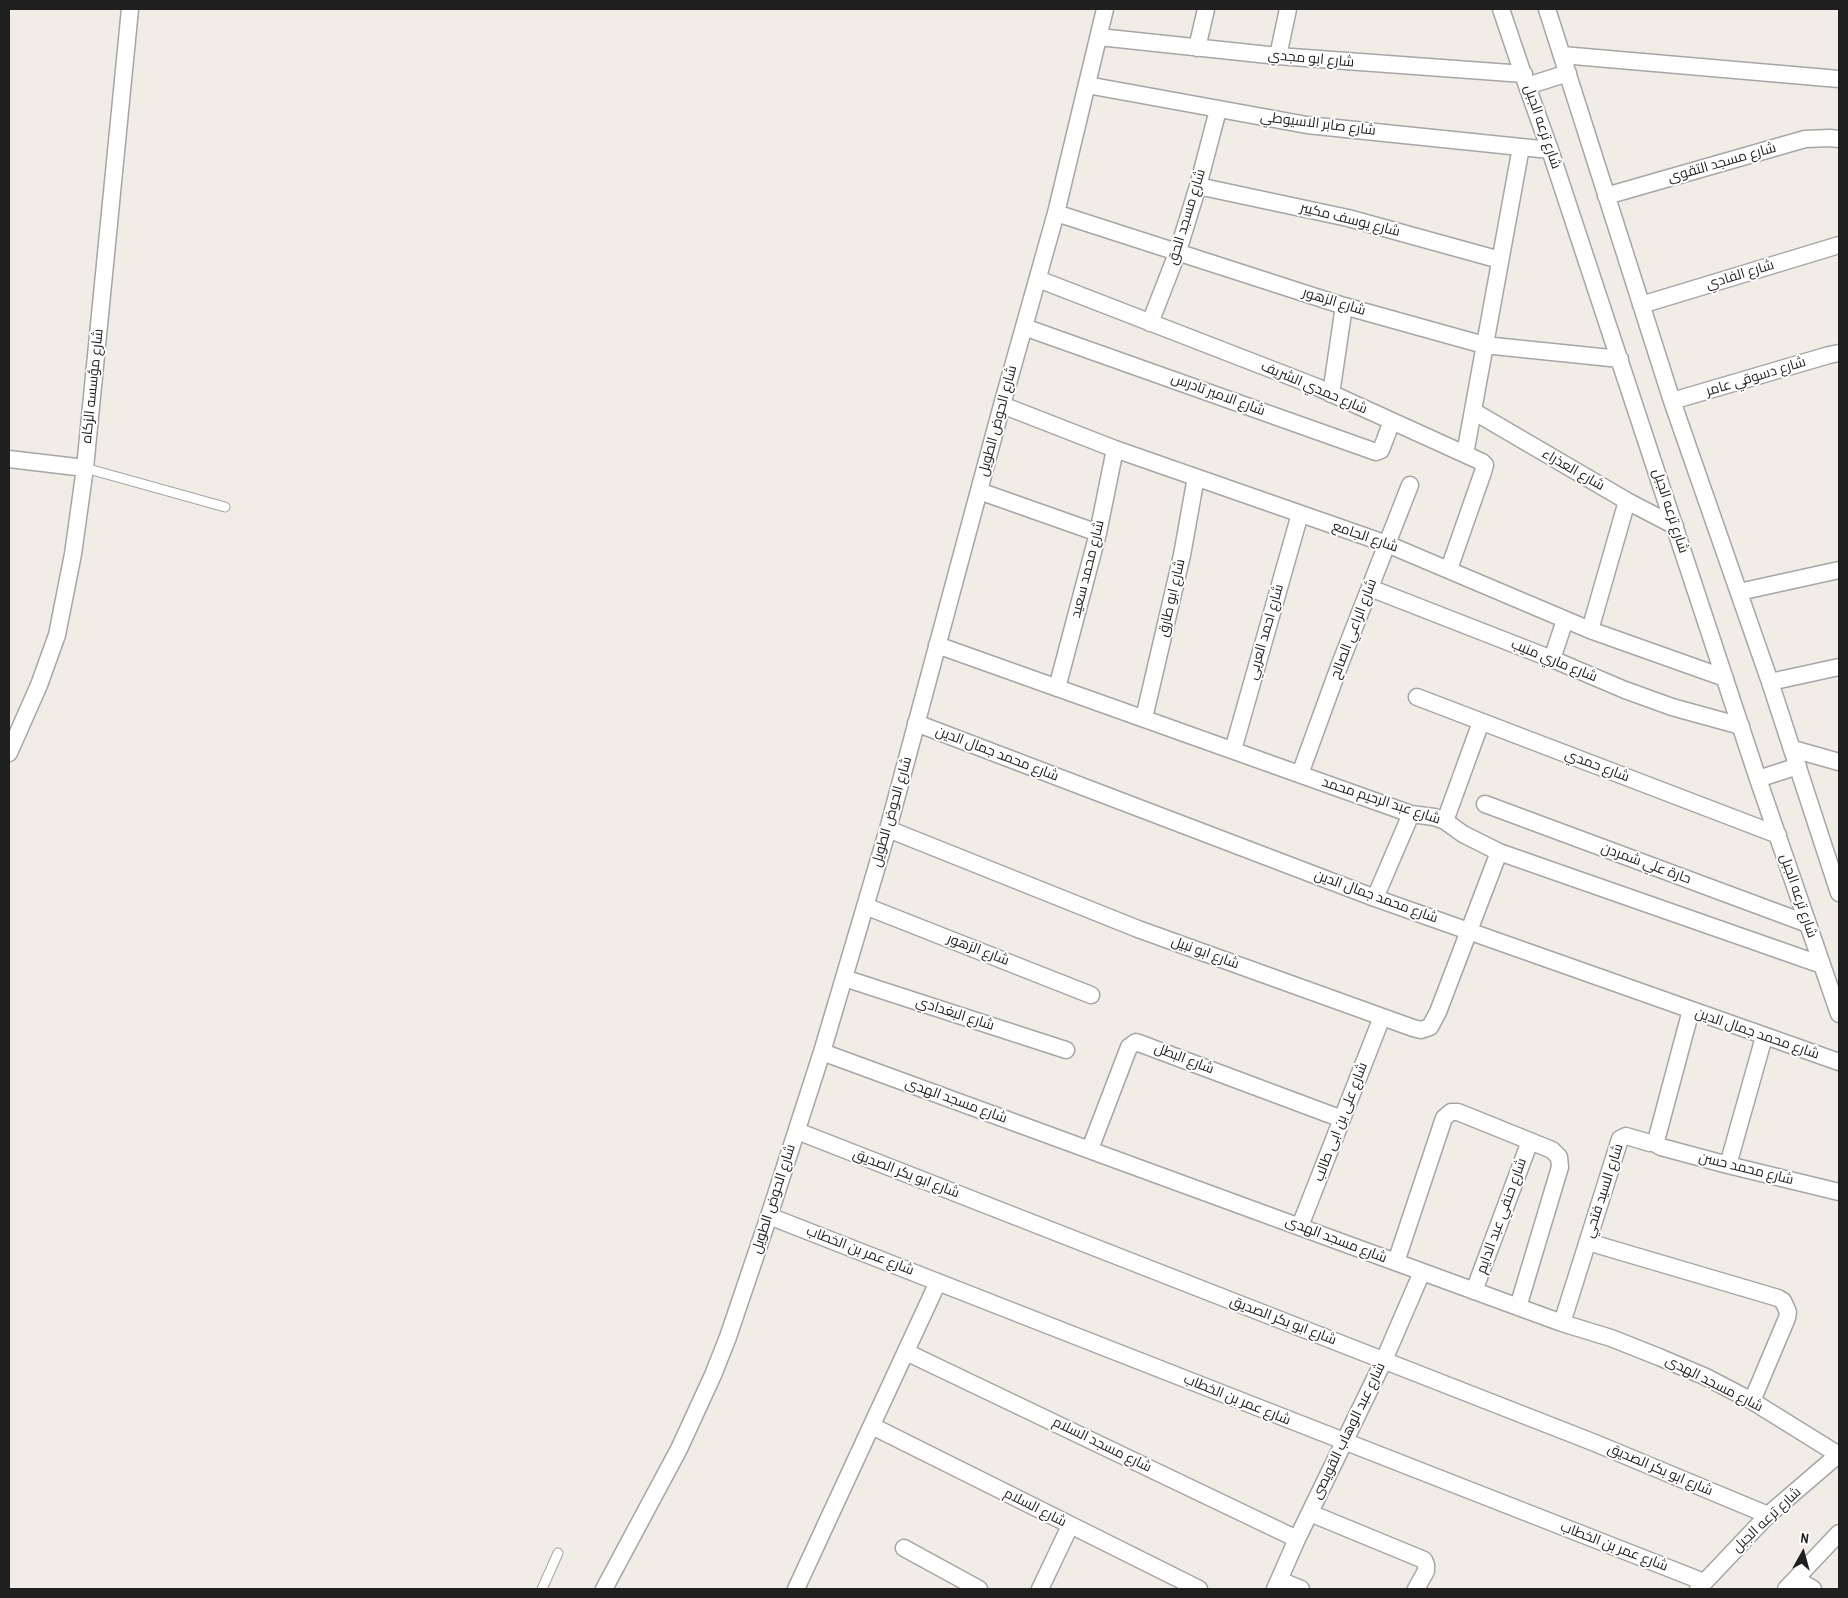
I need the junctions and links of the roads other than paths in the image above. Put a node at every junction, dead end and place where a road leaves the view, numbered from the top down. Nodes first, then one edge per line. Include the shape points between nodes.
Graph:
1 (130, 9) edge
2 (1105, 9) edge
3 (1206, 9) edge
4 (1288, 9) edge
5 (1501, 9) edge
6 (1546, 9) edge
7 (1099, 37) junction
8 (1197, 48) junction
9 (1562, 55) junction
10 (1278, 56) junction
11 (1564, 75) junction
12 (1839, 79) edge
13 (1529, 81) junction
14 (1087, 85) junction
15 (1218, 110) junction
16 (1839, 139) edge
17 (1521, 147) junction
18 (1550, 150) junction
19 (1198, 186) junction
20 (1606, 196) junction
21 (1056, 213) junction
22 (1839, 245) edge
23 (1178, 251) junction
24 (1500, 260) junction
25 (1038, 279) junction
26 (1641, 305) junction
27 (1344, 306) junction
28 (1150, 323) junction
29 (1024, 327) junction
30 (1484, 345) junction
31 (1839, 353) edge
32 (1620, 359) junction
33 (1331, 394) junction
34 (1672, 401) junction
35 (1002, 405) junction
36 (1473, 411) junction
37 (1392, 421) junction
38 (1115, 449) junction
39 (1465, 454) junction
40 (9, 459) edge
41 (85, 468) junction
42 (1196, 477) junction
43 (1410, 485) dead end
44 (979, 491) junction
45 (1627, 501) junction
46 (225, 508) dead end
47 (1300, 514) junction
48 (1675, 526) junction
49 (1098, 532) junction
50 (1387, 544) junction
51 (1449, 569) junction
52 (1839, 570) edge
53 (1370, 588) junction
54 (1739, 592) junction
55 (1565, 620) junction
56 (1590, 630) junction
57 (937, 645) junction
58 (1552, 659) junction
59 (1839, 667) edge
60 (1725, 678) junction
61 (1770, 682) junction
62 (1057, 688) junction
63 (1417, 697) dead end
64 (1144, 718) junction
65 (1481, 722) junction
66 (916, 723) junction
67 (1740, 726) junction
68 (1793, 749) junction
69 (1232, 750) junction
70 (9, 753) edge
71 (1839, 762) edge
72 (1798, 766) junction
73 (1300, 774) junction
74 (1758, 779) junction
75 (1485, 804) dead end
76 (1411, 814) junction
77 (1445, 821) junction
78 (888, 829) junction
79 (1778, 835) junction
80 (1499, 852) junction
81 (1839, 893) edge
82 (1375, 898) junction
83 (865, 906) junction
84 (1808, 924) junction
85 (1468, 931) junction
86 (1822, 965) junction
87 (844, 978) junction
88 (1091, 995) dead end
89 (1691, 1010) junction
90 (1839, 1014) edge
91 (1382, 1017) junction
92 (1764, 1037) junction
93 (1066, 1050) dead end
94 (822, 1052) junction
95 (1839, 1062) edge
96 (1342, 1119) junction
97 (796, 1131) junction
98 (1530, 1141) junction
99 (1654, 1143) junction
100 (1090, 1149) junction
101 (1728, 1165) junction
102 (1839, 1192) edge
103 (769, 1216) junction
104 (1300, 1226) junction
105 (1588, 1242) junction
106 (1396, 1262) junction
107 (1422, 1272) junction
108 (938, 1282) junction
109 (1474, 1291) junction
110 (1518, 1307) junction
111 (1562, 1323) junction
112 (906, 1352) junction
113 (1384, 1360) junction
114 (1752, 1401) junction
115 (872, 1426) junction
116 (1344, 1442) junction
117 (1839, 1454) edge
118 (1310, 1513) junction
119 (1768, 1515) junction
120 (1070, 1526) junction
121 (1839, 1533) edge
122 (1297, 1539) junction
123 (904, 1548) dead end
124 (558, 1552) dead end
125 (1277, 1584) edge
126 (1791, 1584) edge
127 (1701, 1586) edge
128 (542, 1589) edge
129 (604, 1589) edge
130 (796, 1589) edge
131 (979, 1589) edge
132 (1040, 1589) edge
133 (1198, 1589) edge
134 (1301, 1589) edge
135 (1416, 1589) edge
136 (1813, 1589) edge

1 - 41 street, شارع مؤسسه الزكاه
2 - 7 street, شارع الحوض الطويل
3 - 8 street
4 - 10 street
5 - 13 street, شارع ترعه الجبل
6 - 9 street
7 - 8 street, شارع ابو مجدي
7 - 14 street, شارع الحوض الطويل
8 - 10 street, شارع ابو مجدي
9 - 11 street
9 - 12 street
10 - 13 street, شارع ابو مجدي
11 - 13 street
11 - 20 street
13 - 18 street, شارع ترعه الجبل
14 - 15 street, شارع صابر الاسيوطي
14 - 21 street, شارع الحوض الطويل
15 - 17 street, شارع صابر الاسيوطي via 1307,125
15 - 19 street, شارع مسجد الحق
16 - 20 street, شارع مسجد التقوى via 1805,138
17 - 18 street, شارع صابر الاسيوطي
17 - 24 street
18 - 32 street, شارع ترعه الجبل
19 - 23 street, شارع مسجد الحق
19 - 24 street, شارع يوسف مكيير via 1348,218
20 - 26 street
21 - 23 street, شارع الزهور
21 - 25 street, شارع الحوض الطويل
22 - 26 street, شارع الفادي
23 - 27 street, شارع الزهور
23 - 28 street, شارع مسجد الحق
24 - 30 street
25 - 28 street, شارع حمدي الشريف
25 - 29 street, شارع الحوض الطويل
26 - 34 street
27 - 30 street, شارع الزهور
27 - 33 street
28 - 33 street, شارع حمدي الشريف
29 - 35 street, شارع الحوض الطويل
29 - 37 street, شارع الامير تادرس via 1376,452 1381,450
30 - 32 street, شارع الزهور
30 - 36 street
31 - 34 street, شارع دسوقي عامر
32 - 48 street, شارع ترعه الجبل
33 - 37 street, شارع حمدي الشريف
34 - 54 street
35 - 38 street, شارع الجامع
35 - 44 street, شارع الحوض الطويل
36 - 39 street
36 - 45 street, شارع العذراء
37 - 39 street, شارع حمدي الشريف
38 - 42 street, شارع الجامع
38 - 49 street, شارع محمد سعيد
39 - 51 street, شارع حمدي الشريف via 1482,462 1484,468
40 - 41 street
41 - 46 lane
41 - 70 street, شارع مؤسسه الزكاه via 57,635
42 - 47 street, شارع الجامع
42 - 64 street, شارع ابو طارق via 1182,555
43 - 50 street, شارع الراعي الصالح
44 - 49 street
44 - 57 street, شارع الحوض الطويل
45 - 48 street, شارع العذراء
45 - 56 street
47 - 50 street, شارع الجامع
47 - 69 street, شارع احمد العربي
48 - 60 street, شارع ترعه الجبل
49 - 62 street, شارع محمد سعيد
50 - 51 street, شارع الجامع
50 - 53 street, شارع الراعي الصالح
51 - 55 street, شارع الجامع
52 - 54 street
53 - 58 street, شارع ماري منيب
53 - 73 street, شارع الراعي الصالح
54 - 61 street
55 - 56 street, شارع الجامع
55 - 58 street
56 - 60 street, شارع الجامع
57 - 62 street, شارع عبد الرحيم محمد
57 - 66 street, شارع الحوض الطويل
58 - 67 street, شارع ماري منيب via 1672,707
59 - 61 street
60 - 67 street, شارع ترعه الجبل
61 - 68 street
62 - 64 street, شارع عبد الرحيم محمد
63 - 65 street, شارع حمدي
64 - 69 street, شارع عبد الرحيم محمد
65 - 77 street
65 - 79 street, شارع حمدي
66 - 78 street, شارع الحوض الطويل
66 - 82 street, شارع محمد جمال الدين
67 - 74 street, شارع ترعه الجبل
68 - 71 street
68 - 72 street
69 - 73 street, شارع عبد الرحيم محمد
72 - 74 street
72 - 81 street
73 - 76 street, شارع عبد الرحيم محمد
74 - 79 street, شارع ترعه الجبل
75 - 84 street, حارة علي شمردن
76 - 77 street, شارع عبد الرحيم محمد
76 - 82 street
77 - 80 street, شارع عبد الرحيم محمد
78 - 83 street, شارع الحوض الطويل
78 - 91 street, شارع ابو نبيل via 1138,929
79 - 84 street, شارع ترعه الجبل
80 - 85 street, شارع ابو نبيل
80 - 86 street, شارع عبد الرحيم محمد
82 - 85 street, شارع محمد جمال الدين
83 - 87 street, شارع الحوض الطويل
83 - 88 street, شارع الزهور
84 - 86 street, شارع ترعه الجبل
85 - 89 street, شارع محمد جمال الدين
85 - 91 street, شارع ابو نبيل via 1430,1027 1421,1030
86 - 90 street, شارع ترعه الجبل
87 - 93 street, شارع البغدادي
87 - 94 street, شارع الحوض الطويل
89 - 92 street, شارع محمد جمال الدين
89 - 99 street
91 - 96 street, شارع على بن ابى طالب
92 - 95 street, شارع محمد جمال الدين
92 - 101 street
94 - 97 street, شارع الحوض الطويل
94 - 100 street, شارع مسجد الهدى
96 - 100 street, شارع البطل via 1136,1042 1129,1047
96 - 104 street, شارع على بن ابى طالب
97 - 103 street, شارع الحوض الطويل
97 - 113 street, شارع ابو بكر الصديق
98 - 106 street via 1458,1112 1451,1112 1444,1118
98 - 109 street, شارع حنفي عبد الدايم
98 - 110 street via 1557,1153 1560,1162
99 - 101 street, شارع محمد حسن
99 - 105 street, شارع السيد فتحي via 1626,1136 1620,1139
100 - 104 street, شارع مسجد الهدى
101 - 102 street, شارع محمد حسن
103 - 108 street, شارع عمر بن الخطاب
103 - 129 street, شارع الحوض الطويل via 713,1375 679,1449
104 - 106 street, شارع مسجد الهدى
105 - 111 street, شارع السيد فتحي
105 - 114 street via 1783,1301 1787,1318
106 - 107 street, شارع مسجد الهدى
107 - 109 street, شارع مسجد الهدى
107 - 113 street, شارع عبد الوهاب القويصى
108 - 112 street
108 - 116 street, شارع عمر بن الخطاب
109 - 110 street, شارع مسجد الهدى
110 - 111 street, شارع مسجد الهدى
111 - 114 street, شارع مسجد الهدى via 1659,1356
112 - 115 street
112 - 122 street, شارع مسجد السلام
113 - 116 street, شارع عبد الوهاب القويصى
113 - 119 street, شارع ابو بكر الصديق
114 - 117 street, شارع مسجد الهدى
115 - 120 street, شارع السلام
115 - 130 street
116 - 118 street, شارع عبد الوهاب القويصى
116 - 127 street, شارع عمر بن الخطاب
117 - 119 street, شارع ترعه الجبل
118 - 122 street, شارع عبد الوهاب القويصى
118 - 135 street via 1419,1557 1426,1565 1426,1571
119 - 127 street, شارع ترعه الجبل
120 - 132 street
120 - 133 street, شارع السلام
121 - 126 street
122 - 125 street, شارع عبد الوهاب القويصى
123 - 131 street
124 - 128 lane
125 - 134 street
126 - 136 street

